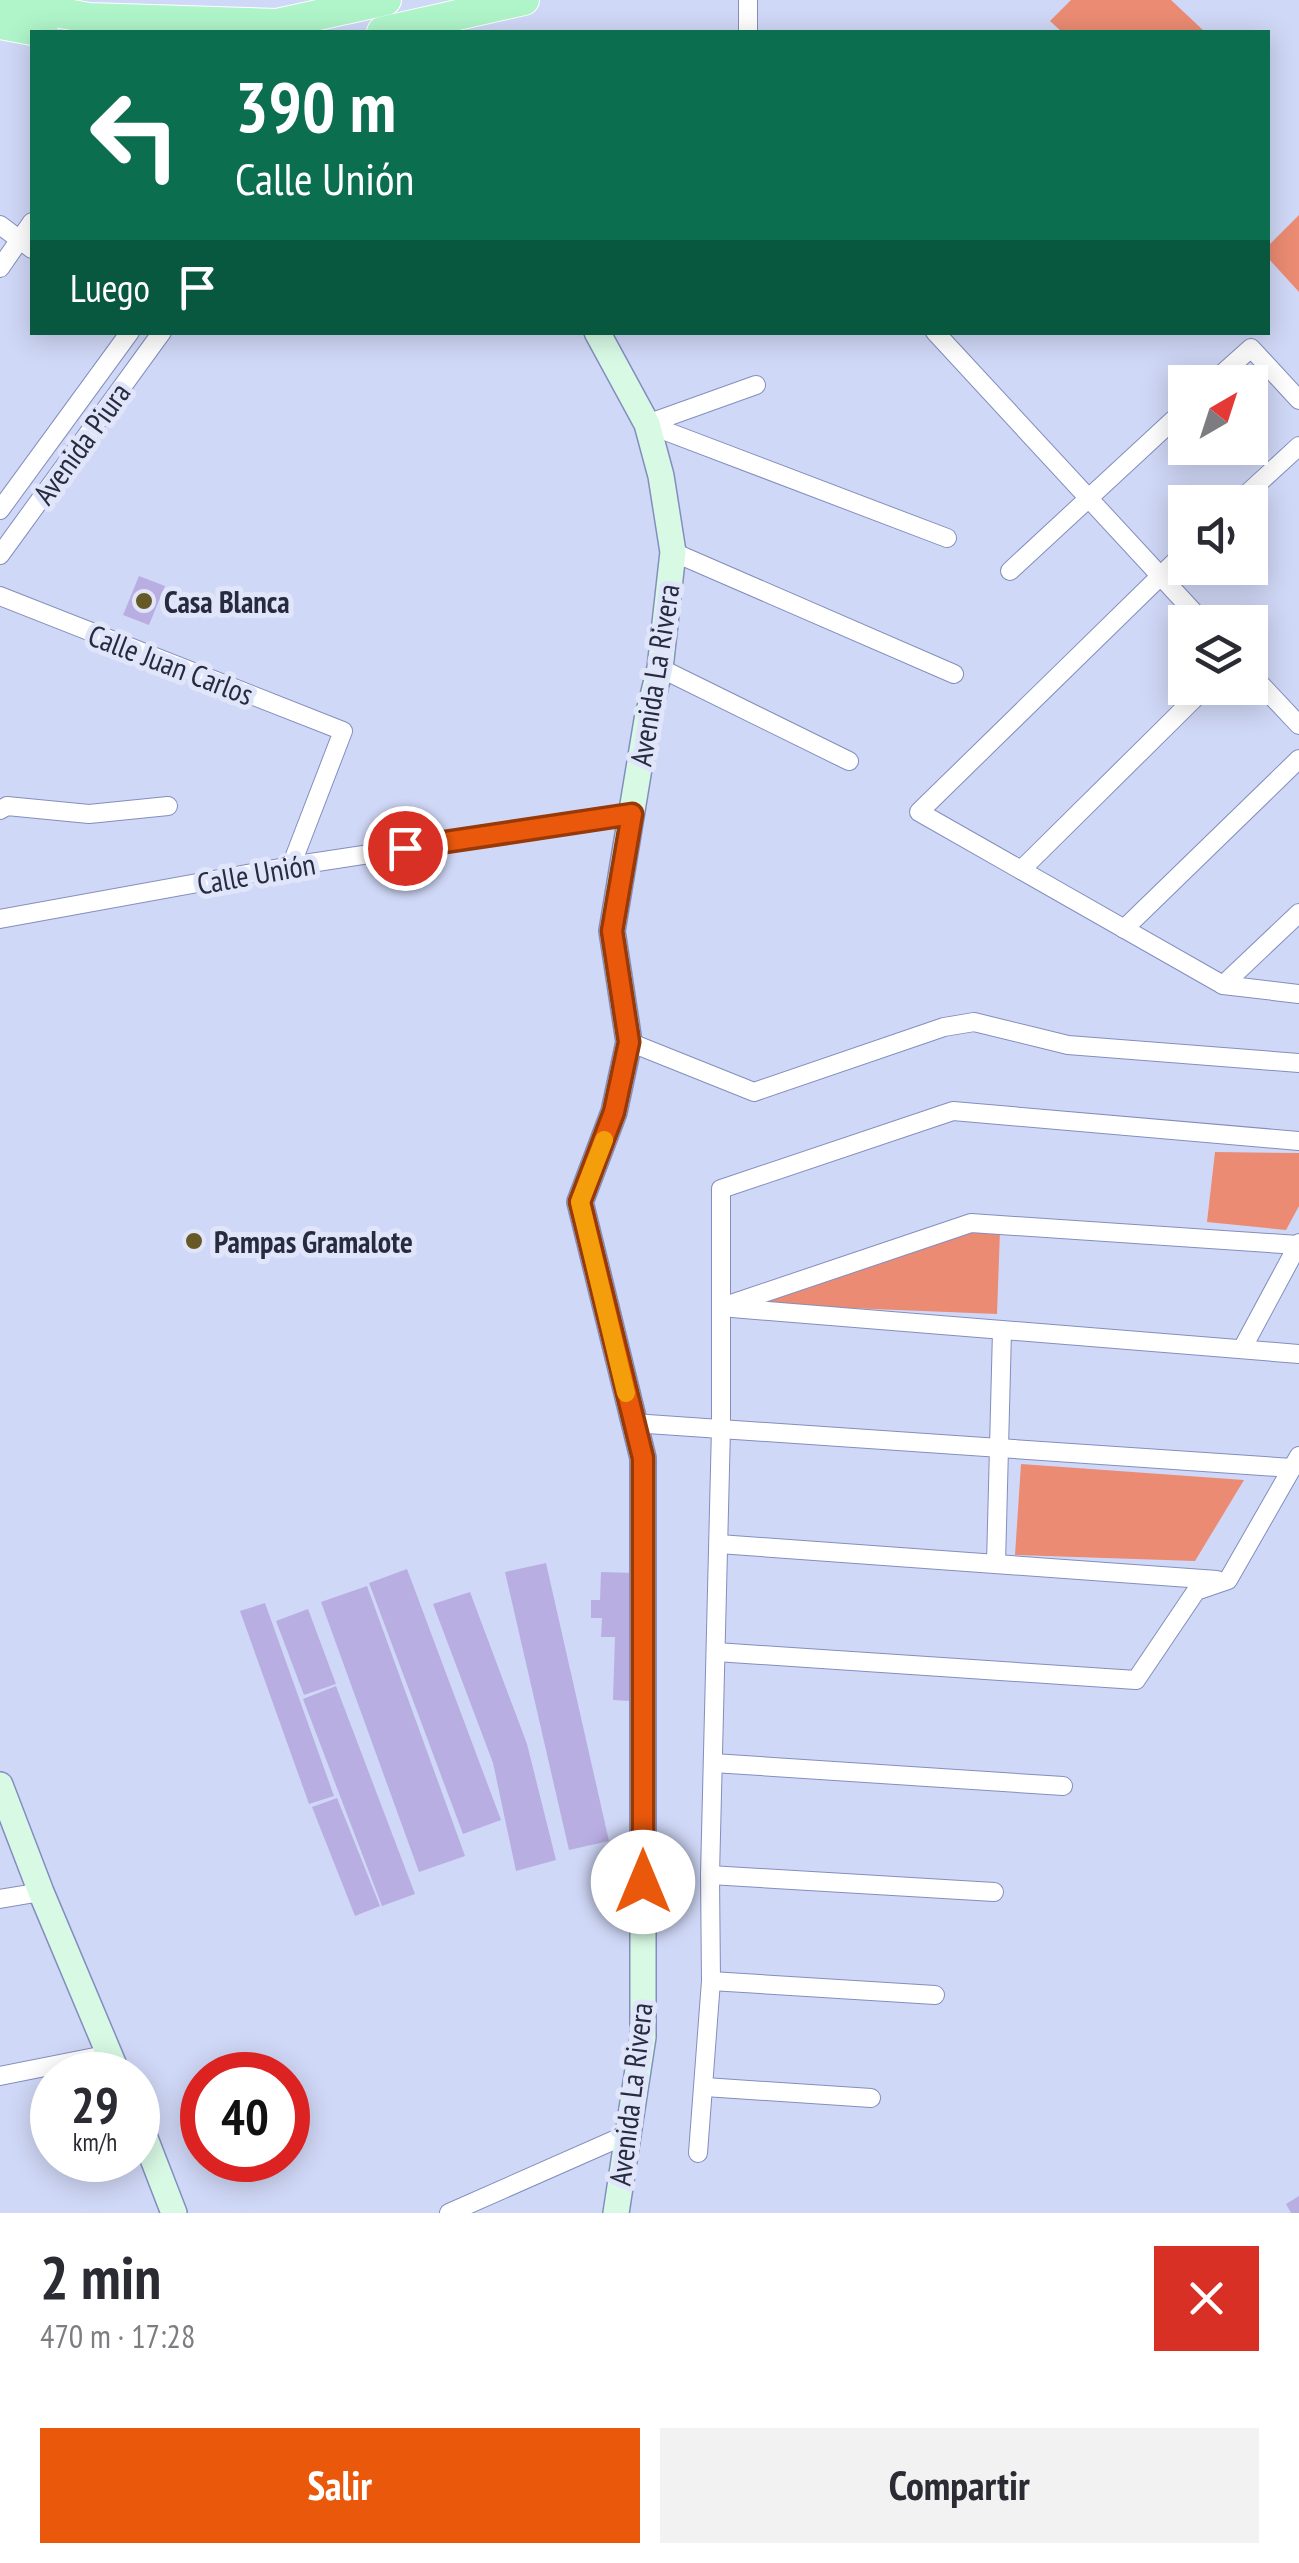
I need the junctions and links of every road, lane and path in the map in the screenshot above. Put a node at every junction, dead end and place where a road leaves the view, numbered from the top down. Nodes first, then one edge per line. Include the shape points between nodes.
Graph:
1 (386, 0) edge
2 (524, 0) edge
3 (748, 0) edge
4 (0, 2) edge
5 (0, 24) edge
6 (162, 27) edge
7 (32, 30) edge
8 (391, 30) edge
9 (748, 30) edge
10 (0, 225) edge
11 (26, 245) edge
12 (0, 268) edge
13 (128, 335) edge
14 (599, 335) edge
15 (938, 335) edge
16 (153, 336) edge
17 (1232, 365) edge
18 (1267, 365) edge
19 (1268, 366) edge
20 (756, 386) dead end
21 (1299, 400) edge
22 (648, 424) junction
23 (1168, 425) edge
24 (1299, 446) edge
25 (1257, 485) edge
26 (1087, 500) junction
27 (0, 510) edge
28 (947, 538) dead end
29 (672, 552) junction
30 (0, 554) edge
31 (1168, 568) edge
32 (1010, 571) dead end
33 (1159, 576) junction
34 (0, 596) edge
35 (1187, 605) edge
36 (660, 668) junction
37 (954, 674) dead end
38 (1268, 692) edge
39 (1188, 705) edge
40 (1299, 726) edge
41 (1299, 760) edge
42 (849, 761) dead end
43 (168, 806) dead end
44 (0, 810) edge
45 (632, 814) junction
46 (292, 866) junction
47 (1022, 870) junction
48 (1299, 913) edge
49 (0, 918) edge
50 (1124, 929) junction
51 (1223, 985) junction
52 (1299, 994) edge
53 (629, 1042) junction
54 (1299, 1063) edge
55 (1299, 1141) edge
56 (1298, 1244) edge
57 (722, 1307) junction
58 (1002, 1332) junction
59 (1242, 1349) junction
60 (1299, 1354) edge
61 (633, 1423) junction
62 (721, 1428) junction
63 (998, 1450) junction
64 (1296, 1462) edge
65 (718, 1544) junction
66 (996, 1564) junction
67 (1228, 1580) junction
68 (716, 1652) junction
69 (713, 1764) junction
70 (0, 1785) edge
71 (1063, 1786) dead end
72 (710, 1875) junction
73 (40, 1892) junction
74 (994, 1892) dead end
75 (0, 1899) edge
76 (712, 1981) junction
77 (935, 1996) dead end
78 (108, 2052) edge
79 (30, 2073) edge
80 (0, 2076) edge
81 (705, 2087) junction
82 (871, 2098) dead end
83 (628, 2134) junction
84 (698, 2153) dead end
85 (160, 2177) edge
86 (480, 2206) edge
87 (174, 2213) edge
88 (450, 2213) edge
89 (616, 2213) edge

1 - 6 main road via 277,24
2 - 8 main road
3 - 9 street
4 - 6 main road
5 - 7 main road
10 - 11 street
11 - 12 street
13 - 27 street, Avenida Piura
14 - 22 street, Avenida La Rivera
15 - 26 street
16 - 30 street, Avenida Piura
17 - 18 street via 1251,348
19 - 21 street
20 - 22 street
22 - 28 street
22 - 29 street, Avenida La Rivera
23 - 26 street
24 - 25 street
26 - 32 street
26 - 33 street
29 - 36 street, Avenida La Rivera
29 - 37 street
31 - 33 street
33 - 35 street
33 - 47 street via 918,812
34 - 46 street, Calle Juan Carlos via 343,731
36 - 42 street
36 - 45 street, Avenida La Rivera
38 - 40 street
39 - 47 street
41 - 50 street
43 - 44 street via 89,814
45 - 46 street, Calle Unión
45 - 53 street, Avenida La Rivera via 612,931
46 - 49 street, Calle Unión
47 - 50 street
48 - 51 street
50 - 51 street
51 - 52 street
53 - 54 street via 754,1092 974,1022 1068,1045
53 - 61 street, Avenida La Rivera via 614,1112 580,1202
55 - 57 street via 953,1111 722,1189
56 - 57 street via 970,1224
56 - 59 street
57 - 58 street
57 - 62 street
58 - 59 street
58 - 63 street
59 - 60 street
61 - 62 street
61 - 83 street, Avenida La Rivera via 643,1458 643,2036
62 - 63 street
62 - 65 street
63 - 64 street
63 - 66 street
64 - 67 street
65 - 66 street
65 - 68 street
66 - 67 street
67 - 68 street via 1196,1591 1136,1680
68 - 69 street
69 - 71 street
69 - 72 street
70 - 73 street
72 - 74 street
72 - 76 street
73 - 75 street
73 - 78 street
76 - 77 street
76 - 81 street
79 - 80 street
81 - 82 street
81 - 84 street
83 - 86 street
83 - 89 street, Avenida La Rivera
85 - 87 street
86 - 88 street

